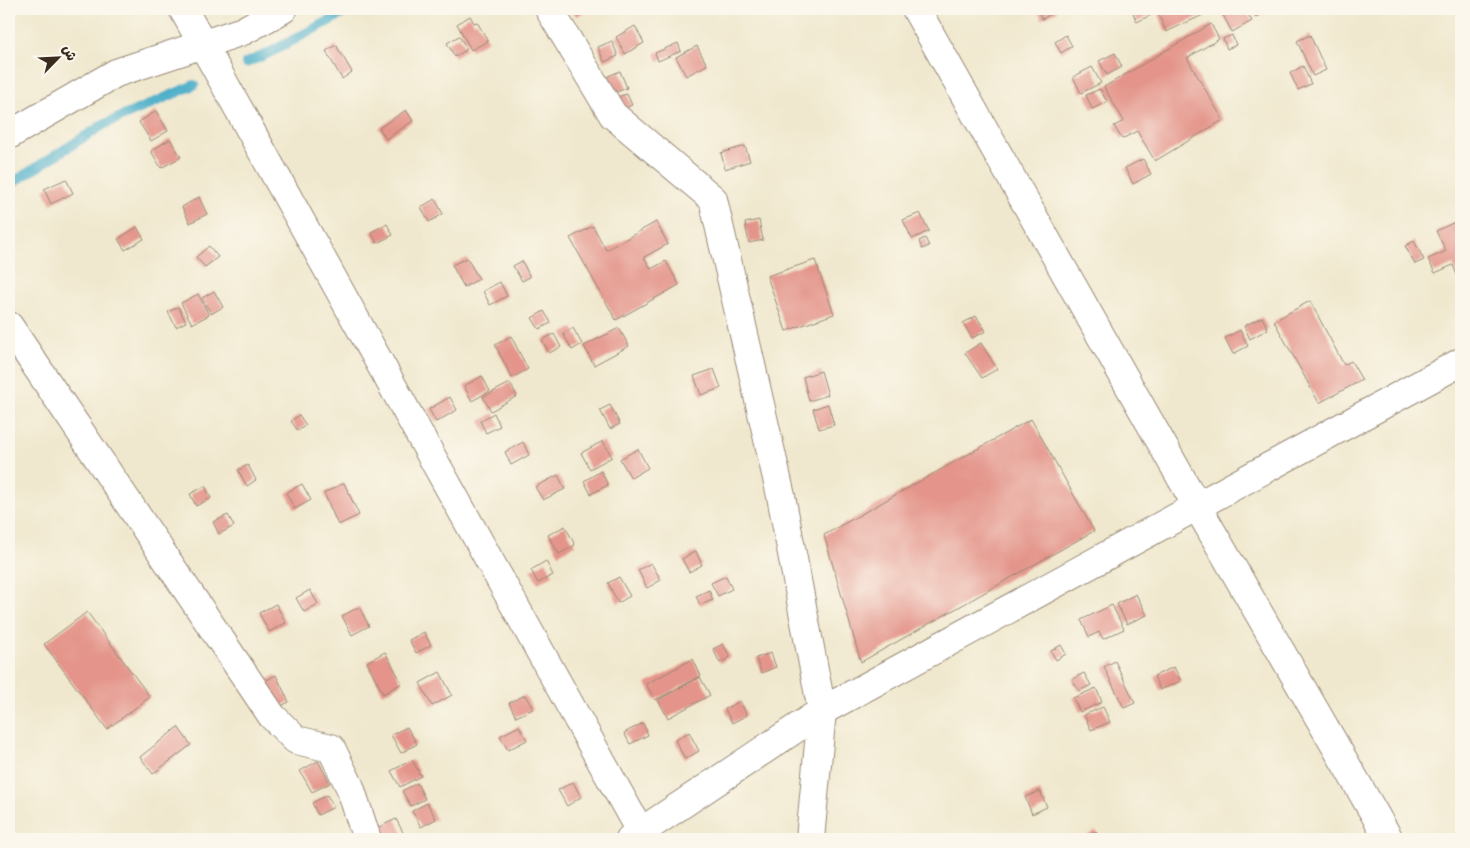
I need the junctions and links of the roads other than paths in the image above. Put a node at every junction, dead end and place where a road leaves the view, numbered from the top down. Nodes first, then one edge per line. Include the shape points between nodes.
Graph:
1 (183, 9) edge
2 (283, 9) edge
3 (549, 9) edge
4 (916, 9) edge
5 (203, 45) junction
6 (9, 135) edge
7 (9, 326) edge
8 (1461, 362) edge
9 (1197, 506) junction
10 (822, 711) junction
11 (636, 836) edge
12 (367, 839) edge
13 (810, 839) edge
14 (1389, 839) edge

1 - 5 street
2 - 5 street via 243,31
3 - 10 street via 613,116 714,199 782,496
4 - 9 street
5 - 6 street via 116,73
5 - 11 street
7 - 12 street via 272,716 296,740 331,748 350,787
8 - 9 street
9 - 10 street
9 - 14 street
10 - 11 street
10 - 13 street

